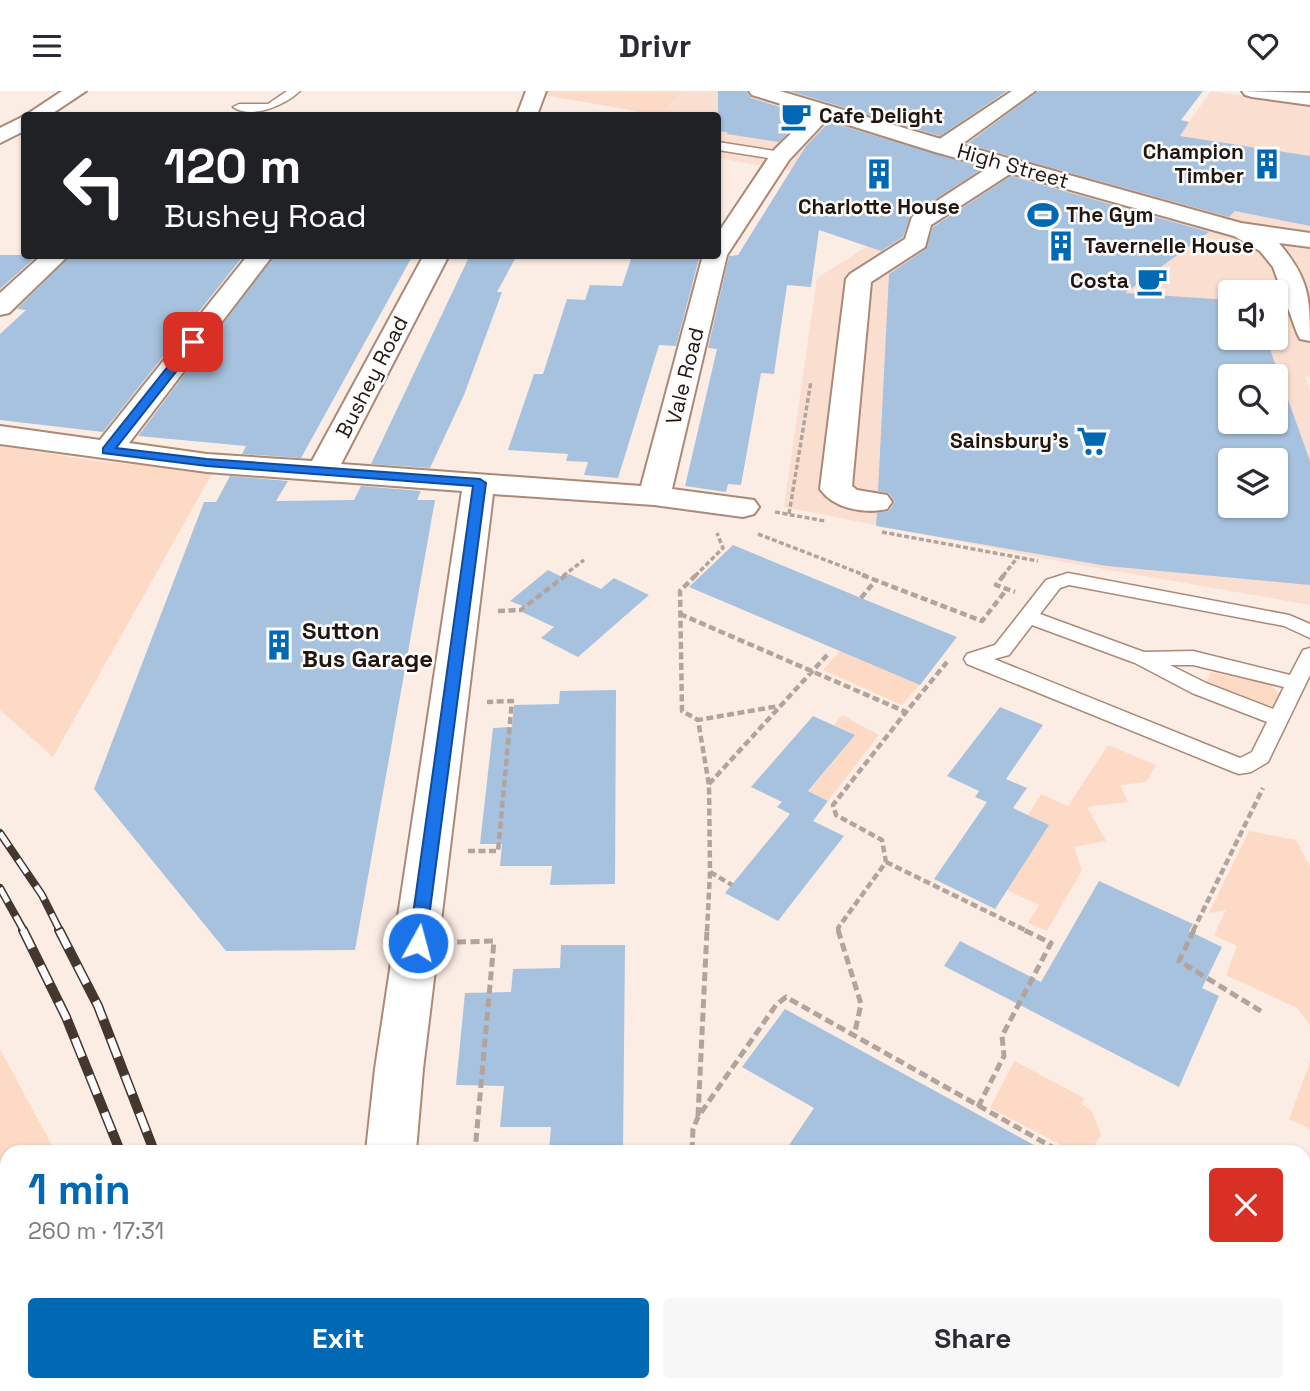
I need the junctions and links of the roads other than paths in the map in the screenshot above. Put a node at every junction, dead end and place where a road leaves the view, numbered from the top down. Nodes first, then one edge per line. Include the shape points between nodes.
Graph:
1 (76, 91) edge
2 (295, 91) edge
3 (537, 91) edge
4 (759, 91) edge
5 (1025, 91) edge
6 (1252, 91) edge
7 (1310, 99) edge
8 (239, 107) dead end
9 (825, 111) junction
10 (41, 112) edge
11 (528, 112) edge
12 (21, 124) edge
13 (0, 137) edge
14 (721, 146) edge
15 (943, 147) junction
16 (781, 156) junction
17 (1008, 165) junction
18 (1239, 230) junction
19 (1310, 243) edge
20 (721, 246) edge
21 (53, 259) edge
22 (258, 259) edge
23 (434, 259) edge
24 (714, 259) edge
25 (1285, 266) junction
26 (0, 307) edge
27 (1310, 333) edge
28 (0, 435) edge
29 (107, 451) junction
30 (322, 471) junction
31 (480, 483) junction
32 (654, 496) junction
33 (876, 502) dead end
34 (751, 520) road end
35 (1028, 617) junction
36 (1310, 632) edge
37 (1310, 655) edge
38 (1142, 658) junction
39 (1296, 683) junction
40 (1279, 719) junction
41 (392, 1145) edge

1 - 10 street
2 - 8 lane via 270,107
3 - 11 street
4 - 9 street, High Street
5 - 15 street
6 - 7 street
9 - 15 street, High Street
9 - 16 street
12 - 13 street
14 - 16 lane
15 - 17 street, High Street
16 - 20 street
17 - 18 street, High Street
17 - 33 street via 920,222 916,242 859,279 836,489 848,498
18 - 19 street, High Street
18 - 25 street via 1269,246
19 - 25 street
21 - 26 street
22 - 29 street
23 - 30 street, Bushey Road
24 - 32 street, Vale Road
25 - 27 street
28 - 29 street
29 - 30 street
30 - 31 street, Bushey Road
31 - 32 street, Bushey Road
31 - 41 street
32 - 34 street, Bushey Road
35 - 36 lane via 1052,584 1068,579 1289,621
35 - 38 lane
35 - 40 lane via 1002,650 974,659 1239,766 1260,757
37 - 39 lane
38 - 39 lane via 1192,658
38 - 40 lane via 1199,688
39 - 40 lane

